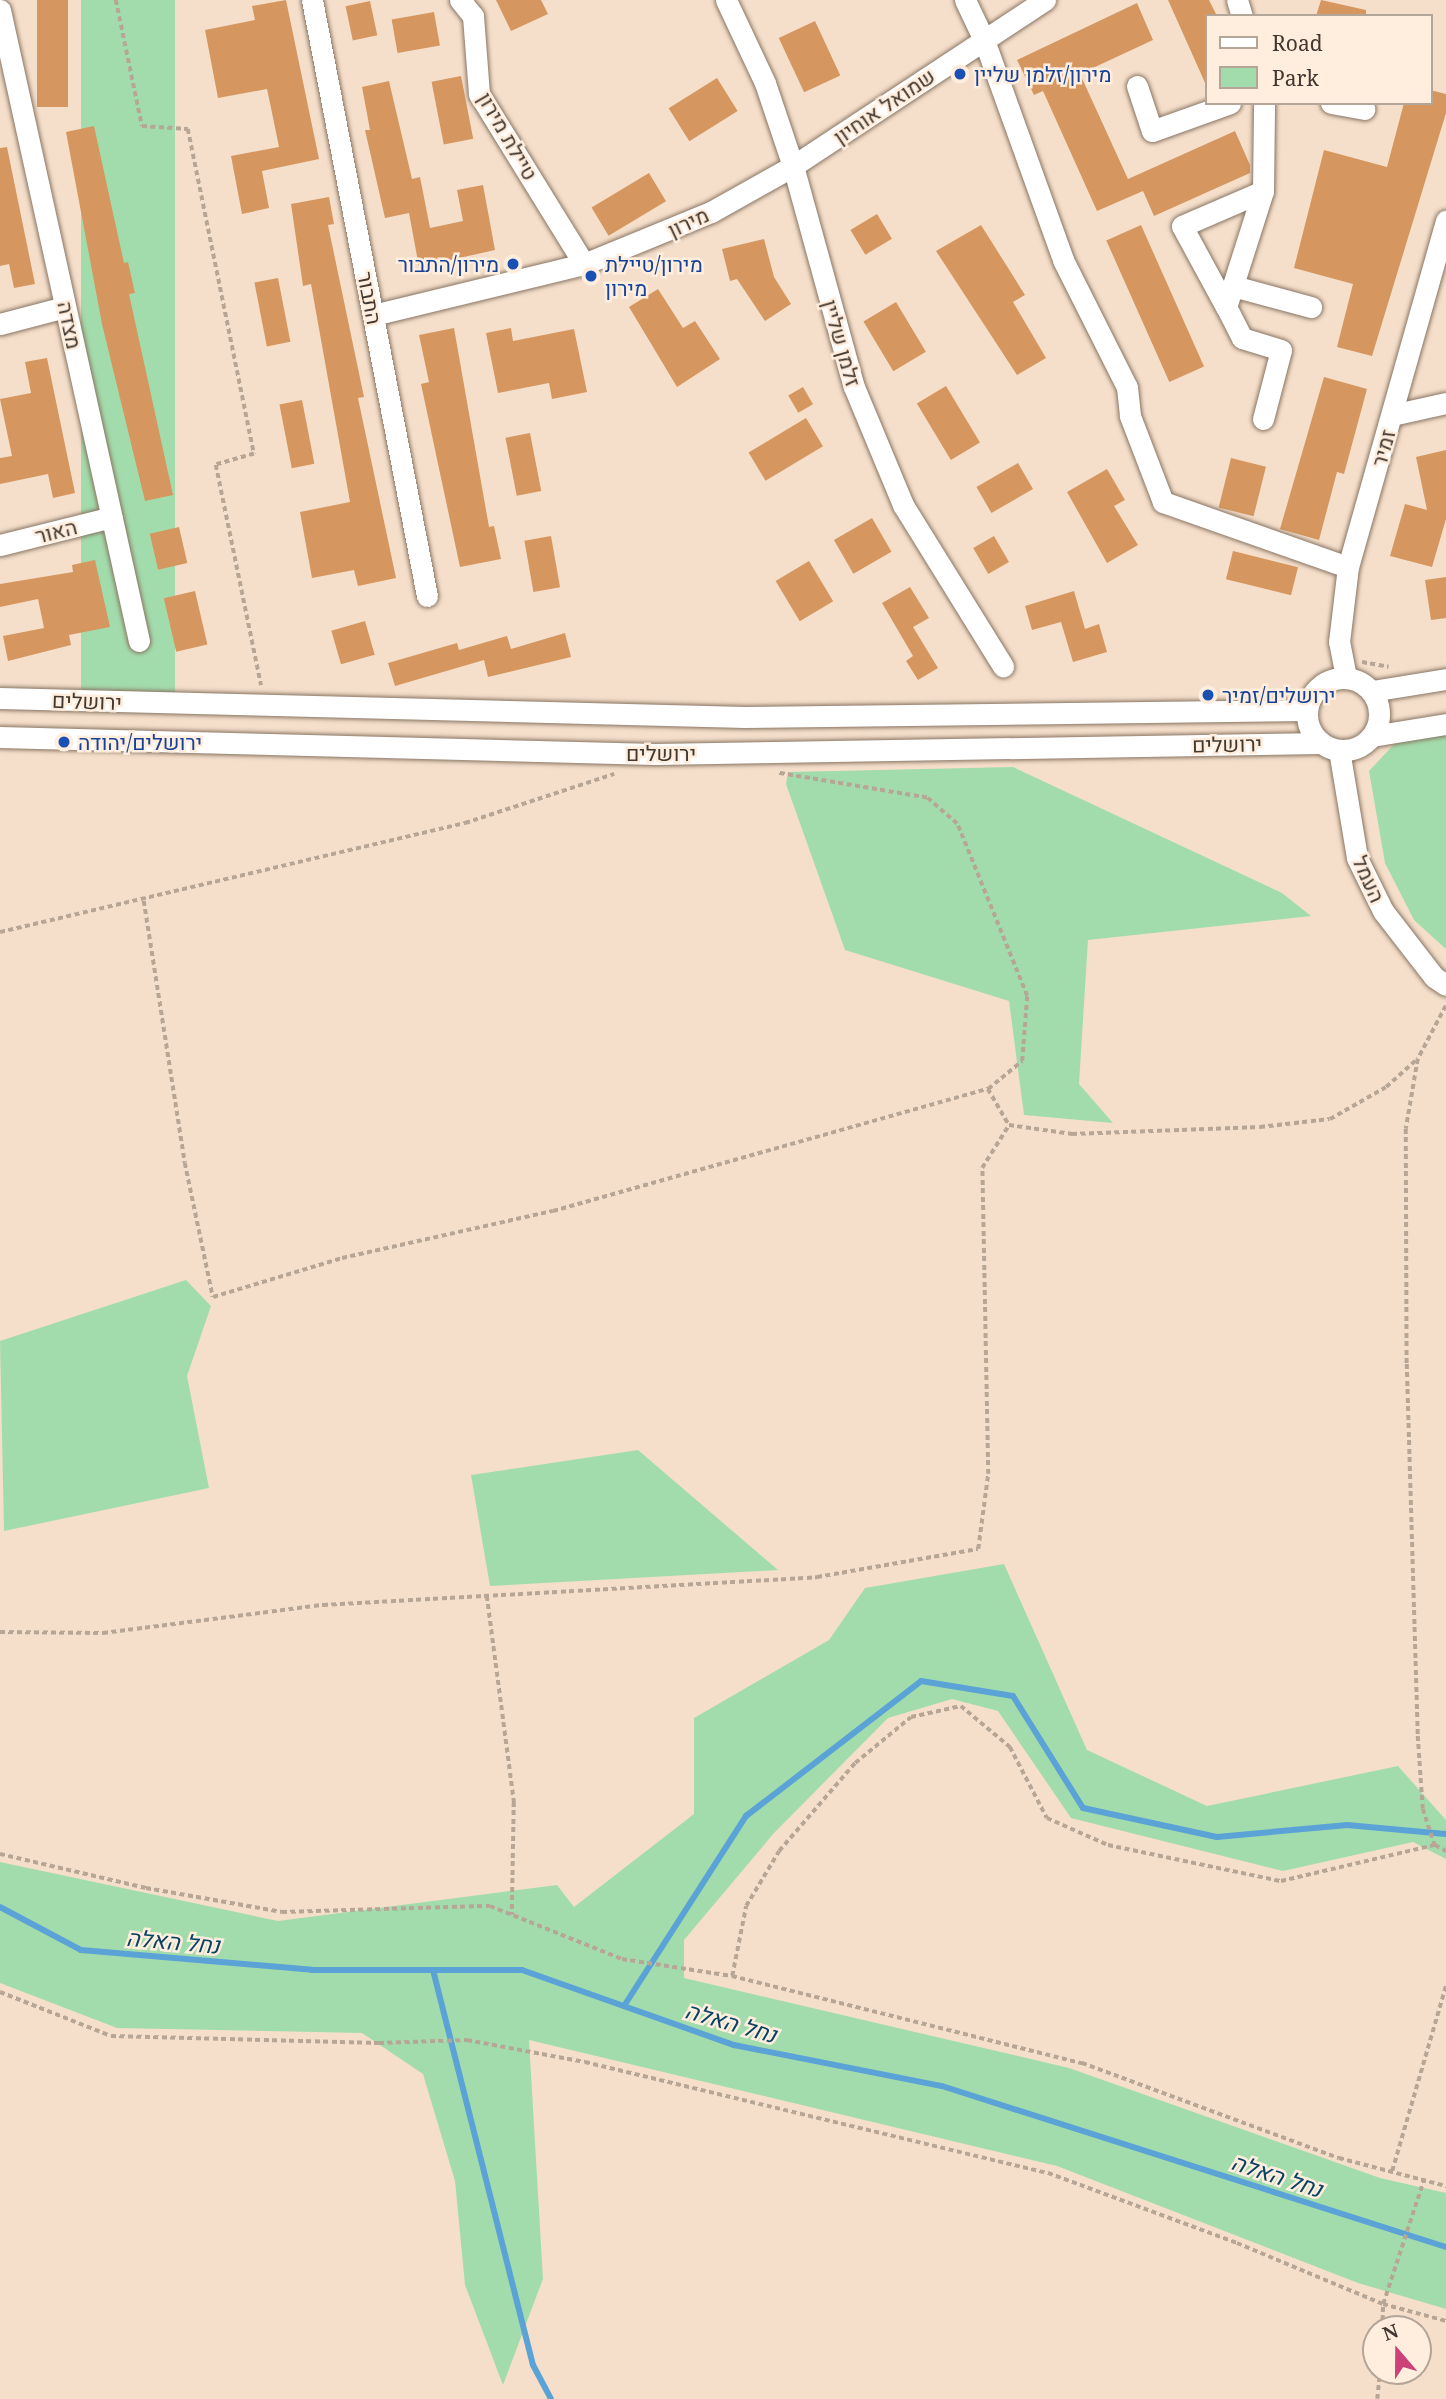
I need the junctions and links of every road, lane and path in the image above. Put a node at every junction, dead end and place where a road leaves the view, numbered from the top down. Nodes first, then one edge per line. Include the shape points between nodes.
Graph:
1 (116, 0) edge
2 (312, 0) edge
3 (460, 0) edge
4 (726, 0) edge
5 (965, 0) edge
6 (1045, 0) edge
7 (0, 10) edge
8 (984, 40) junction
9 (1137, 86) dead end
10 (10, 103) edge
11 (1224, 105) edge
12 (1264, 105) edge
13 (1342, 105) edge
14 (1364, 109) dead end
15 (793, 166) junction
16 (1263, 191) junction
17 (1446, 221) edge
18 (584, 264) junction
19 (1233, 286) junction
20 (65, 307) junction
21 (1226, 307) junction
22 (1311, 307) dead end
23 (373, 315) junction
24 (0, 324) edge
25 (1446, 403) edge
26 (1392, 415) junction
27 (1262, 419) dead end
28 (112, 517) junction
29 (0, 545) edge
30 (1348, 567) junction
31 (427, 596) dead end
32 (139, 641) dead end
33 (1003, 666) dead end
34 (1344, 668) junction
35 (1402, 668) dead end
36 (1446, 679) edge
37 (1372, 691) junction
38 (0, 698) edge
39 (266, 708) junction
40 (1307, 710) junction
41 (1446, 724) edge
42 (1372, 736) junction
43 (0, 737) edge
44 (1330, 746) junction
45 (621, 771) dead end
46 (764, 771) dead end
47 (144, 901) junction
48 (0, 932) edge
49 (1446, 985) edge
50 (1446, 1006) edge
51 (1418, 1059) junction
52 (988, 1089) junction
53 (1009, 1125) junction
54 (488, 1597) junction
55 (0, 1633) edge
56 (1435, 1845) junction
57 (1446, 1851) edge
58 (0, 1854) edge
59 (512, 1915) junction
60 (732, 1976) junction
61 (1446, 1985) edge
62 (0, 1992) edge
63 (1392, 2171) junction
64 (1424, 2179) junction
65 (1446, 2186) edge
66 (1382, 2304) junction
67 (1382, 2315) edge
68 (1446, 2321) edge

1 - 39 path via 142,126 188,129 254,454 216,465
2 - 23 street, התבור
3 - 18 street, טיילת מירון via 472,16 479,94
4 - 15 street, זלמן שליין via 765,83
5 - 8 street
6 - 8 street, שמואל אוחיון
7 - 10 street, מצדה
8 - 15 street, שמואל אוחיון
8 - 30 street via 1063,260 1127,387 1130,415 1163,502
9 - 11 street via 1152,131
10 - 20 street, מצדה
12 - 16 street
13 - 14 street
15 - 18 street, מירון via 711,212
15 - 33 street, זלמן שליין via 854,387 903,505
16 - 19 street
16 - 21 street via 1182,226
17 - 26 street, זמיר
18 - 23 street, מירון
19 - 21 street
19 - 22 street
20 - 24 street
20 - 28 street, מצדה
21 - 27 street via 1242,338 1281,350
23 - 31 street, התבור
25 - 26 street
26 - 30 street, זמיר
28 - 29 street, האור
28 - 32 street, מצדה
30 - 34 street, זמיר via 1341,602
34 - 35 path
34 - 37 street
34 - 40 street via 1310,699
36 - 37 street
37 - 42 street via 1380,713
38 - 39 street, ירושלים
39 - 40 street, ירושלים via 745,717
40 - 44 street via 1308,722
41 - 42 street
42 - 44 street via 1351,750
43 - 44 street, ירושלים via 655,754
44 - 49 street, העמל via 1357,858 1383,911 1434,977
45 - 47 path via 465,823
46 - 52 path via 927,798 957,824 1027,996 1022,1061
47 - 48 path
47 - 52 path via 185,1163 213,1297 342,1258 553,1211
50 - 51 path
51 - 53 path via 1386,1087 1330,1119 1260,1127 1072,1134
51 - 56 path via 1406,1129 1407,1364 1419,1748 1423,1809
52 - 53 path
53 - 54 path via 982,1168 988,1474 978,1549 817,1577
54 - 55 path via 323,1605 103,1633
54 - 59 path via 514,1802
56 - 57 path
56 - 60 path via 1281,1881 1108,1845 1046,1818 1010,1747 961,1706 911,1717 855,1763 779,1851 746,1906
58 - 59 path via 146,1888 282,1912 490,1906
59 - 60 path via 622,1959
60 - 63 path via 1082,2063 1339,2158
61 - 63 path
62 - 66 path via 111,2036 379,2043 467,2040 585,2062 1048,2173 1237,2243
63 - 64 path
64 - 65 path
64 - 66 path
66 - 67 path
66 - 68 path

